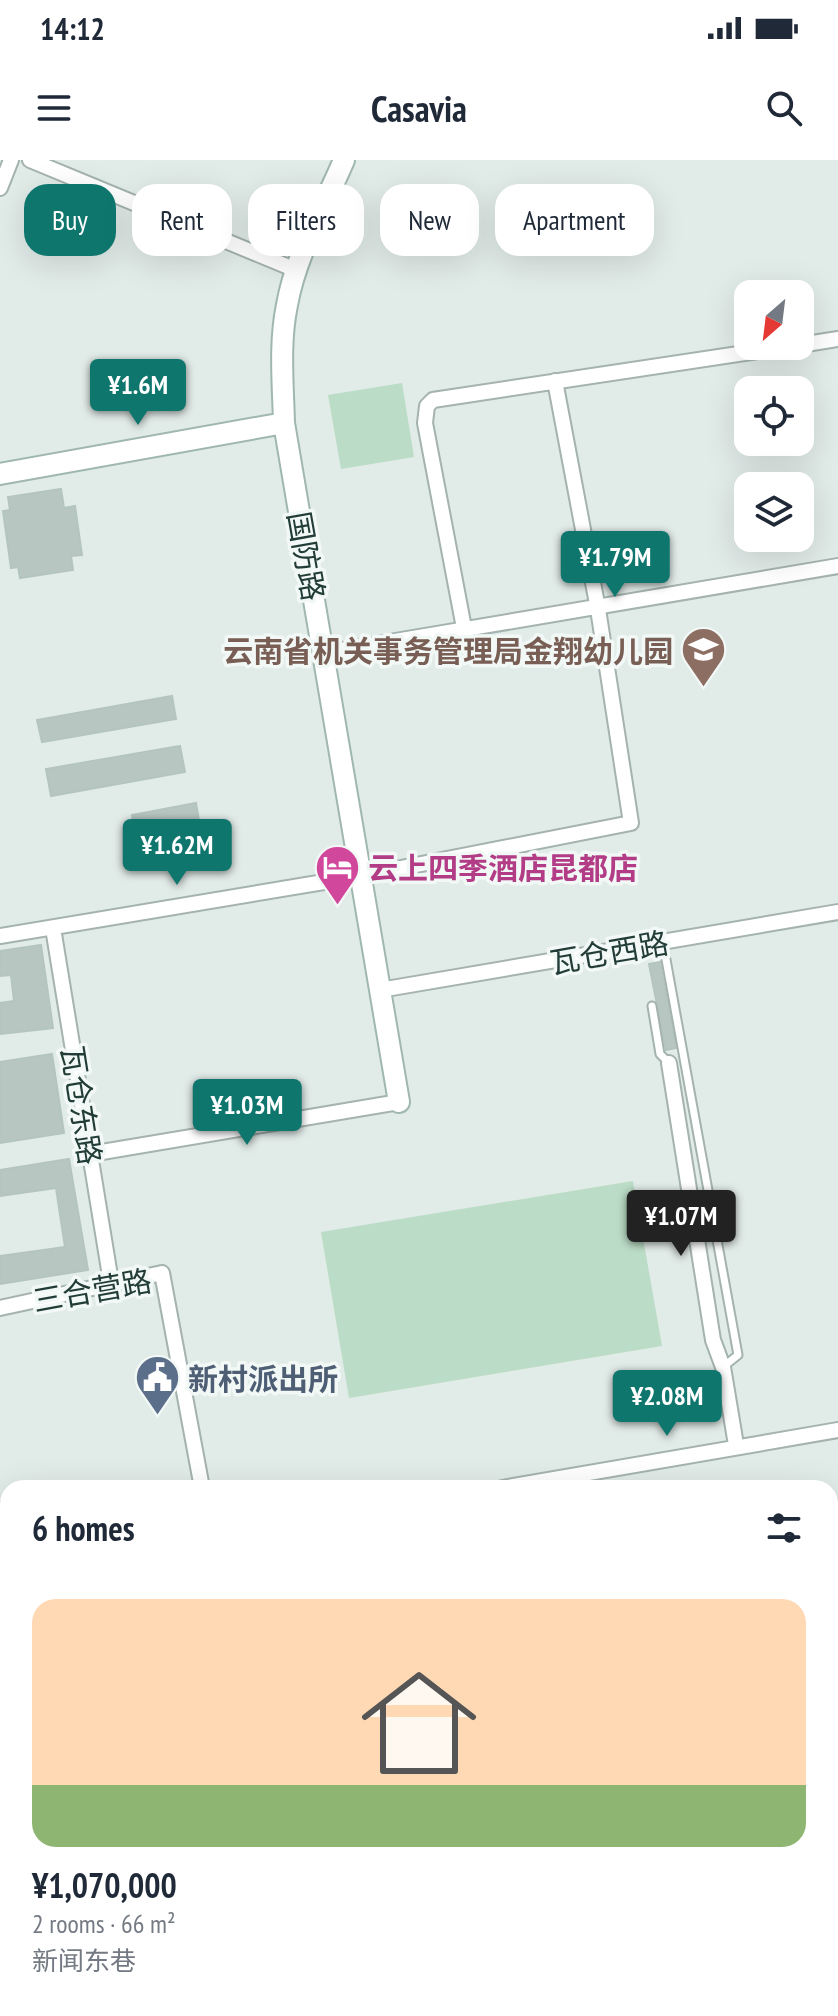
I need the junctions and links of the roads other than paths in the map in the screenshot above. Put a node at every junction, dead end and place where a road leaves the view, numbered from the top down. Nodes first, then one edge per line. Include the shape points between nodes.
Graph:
1 (11, 160) edge
2 (30, 160) edge
3 (344, 160) edge
4 (0, 188) edge
5 (296, 270) junction
6 (838, 339) edge
7 (814, 343) edge
8 (734, 354) edge
9 (555, 381) junction
10 (284, 423) junction
11 (0, 474) edge
12 (838, 566) edge
13 (598, 609) junction
14 (464, 628) junction
15 (324, 653) junction
16 (360, 876) junction
17 (838, 912) edge
18 (53, 928) junction
19 (0, 936) edge
20 (663, 943) junction
21 (380, 990) junction
22 (652, 1006) dead end
23 (669, 1063) joint
24 (399, 1102) joint
25 (90, 1154) junction
26 (111, 1282) junction
27 (0, 1308) edge
28 (723, 1367) junction
29 (838, 1430) edge
30 (736, 1445) junction
31 (201, 1480) edge
32 (546, 1480) edge

1 - 4 street
2 - 5 street
3 - 5 street, 国防路
5 - 10 street, 国防路 via 283,340
6 - 7 street
8 - 9 street
9 - 13 street
9 - 14 street via 433,400 427,406 425,423
10 - 11 street
10 - 15 street, 国防路
12 - 13 street
13 - 14 street
13 - 16 street via 631,823
14 - 15 street
15 - 16 street, 国防路
16 - 18 street
16 - 21 street, 国防路
17 - 20 street, 瓦仓西路
18 - 19 street
18 - 25 street, 瓦仓东路
20 - 21 street, 瓦仓西路
20 - 28 lane via 738,1355
21 - 24 street, 国防路
22 - 23 lane via 660,1054
23 - 28 street via 713,1340
24 - 25 street
25 - 26 street, 瓦仓东路
26 - 27 street, 三合营路
26 - 31 street, 三合营路 via 162,1273
28 - 30 street
29 - 30 street
30 - 32 street

